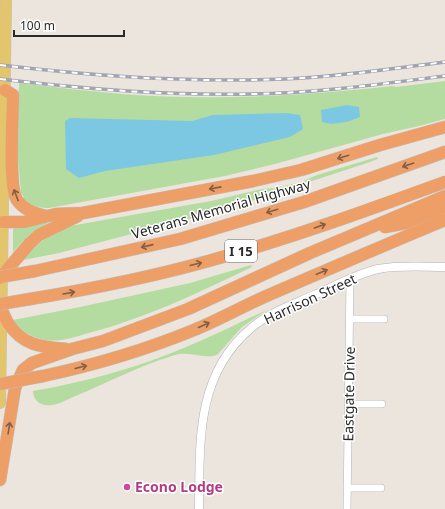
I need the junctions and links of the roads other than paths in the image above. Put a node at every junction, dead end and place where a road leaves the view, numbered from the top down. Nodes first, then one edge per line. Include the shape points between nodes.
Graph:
1 (6, 0) edge
2 (5, 90) junction
3 (445, 127) edge
4 (445, 152) edge
5 (445, 182) edge
6 (445, 196) edge
7 (445, 207) edge
8 (82, 214) junction
9 (46, 216) junction
10 (445, 220) edge
11 (3, 222) junction
12 (356, 233) junction
13 (445, 267) edge
14 (1, 277) edge
15 (350, 279) junction
16 (1, 307) edge
17 (350, 319) junction
18 (384, 319) dead end
19 (72, 349) junction
20 (0, 384) edge
21 (0, 403) edge
22 (348, 404) junction
23 (382, 404) dead end
24 (0, 480) edge
25 (347, 488) junction
26 (381, 488) dead end
27 (199, 509) edge
28 (347, 509) edge

1 - 2 main road
9 -> 2 highway via 25,208 16,198 12,177 13,95
2 - 11 main road
3 -> 8 highway via 254,181
4 -> 14 highway, Veterans Memorial Highway / I 15, bridge via 304,202 187,237
16 -> 5 highway, I 15, bridge via 145,277 211,260 314,228
6 - 12 highway
7 - 12 highway via 406,223
8 - 9 highway
8 - 14 highway via 39,235
9 - 11 highway via 24,222
20 -> 10 highway, bridge via 118,357 173,338
11 - 14 main road
12 - 19 highway via 188,309 103,341
13 - 15 street, Harrison Street via 393,267 378,269
14 - 16 main road
15 - 17 street, Eastgate Drive
15 - 27 street, Harrison Street via 264,318 237,341 226,356 217,371 203,414
16 - 19 highway via 13,330 32,344
16 - 21 main road
17 - 18 street
17 - 22 street, Eastgate Drive
24 -> 19 highway via 15,388 23,370 32,363
22 - 23 street
22 - 25 street, Eastgate Drive
25 - 26 street
25 - 28 street, Eastgate Drive

